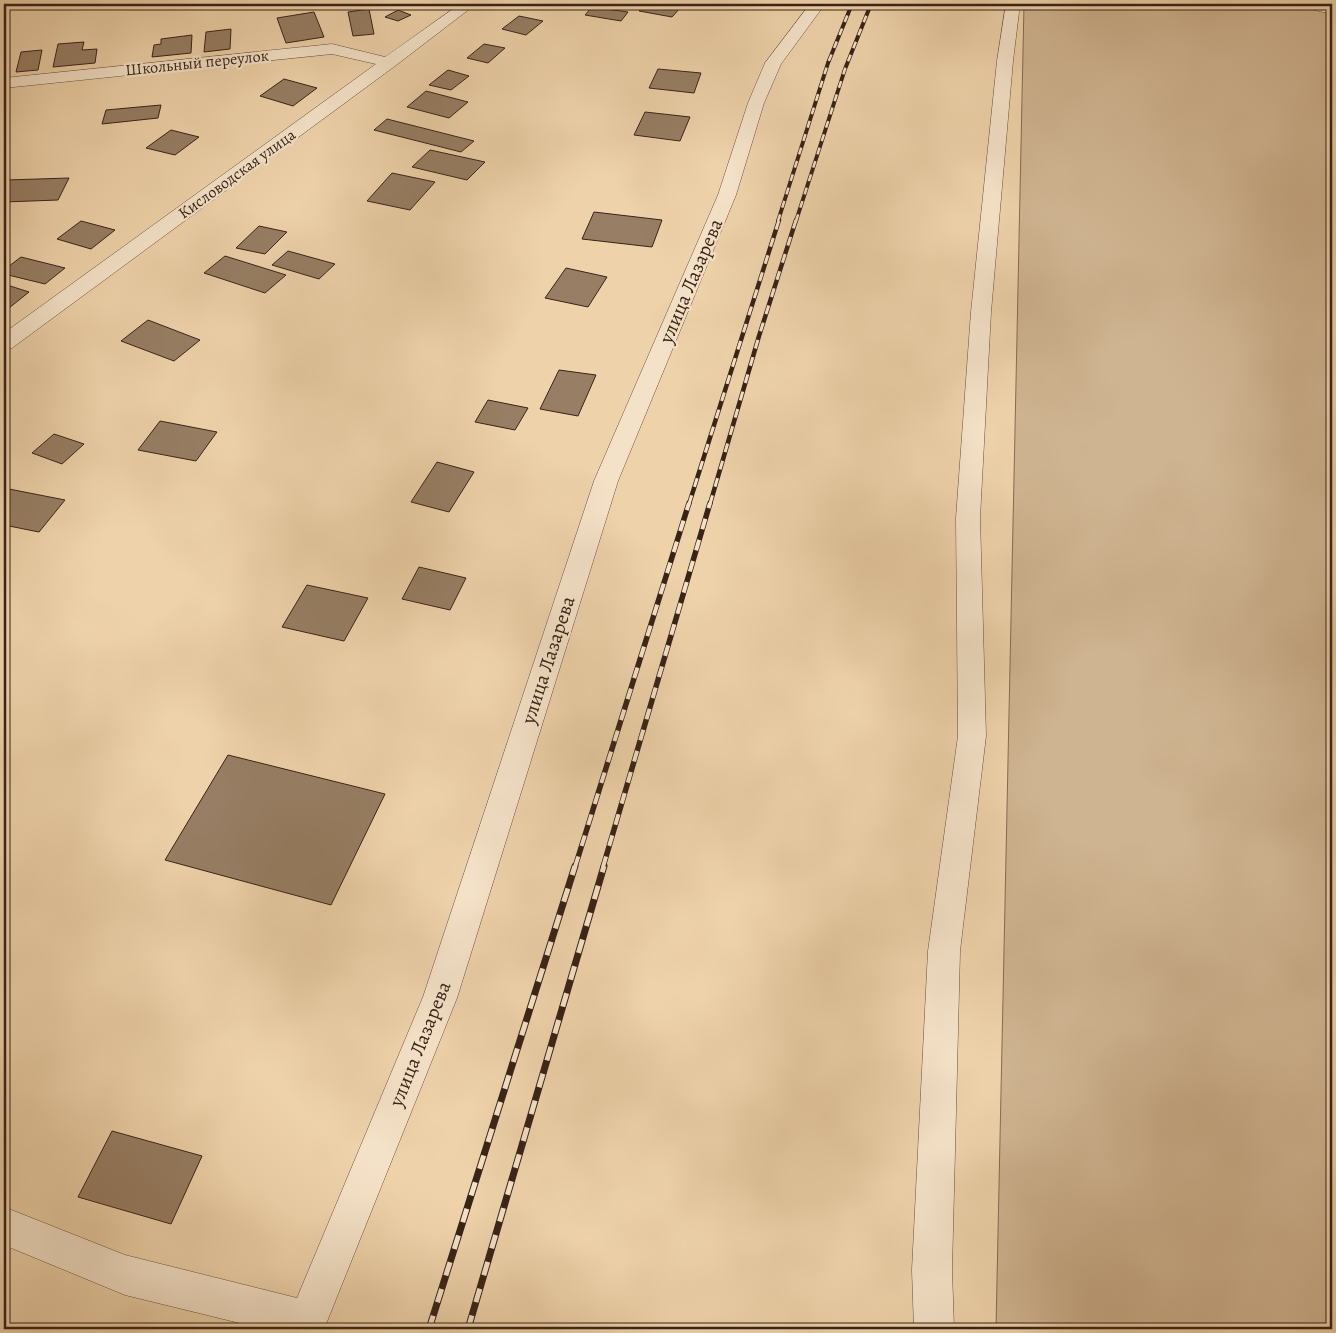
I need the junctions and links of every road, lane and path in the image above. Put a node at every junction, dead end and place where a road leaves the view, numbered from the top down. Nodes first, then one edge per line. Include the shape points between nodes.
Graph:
1 (469, 4) edge
2 (818, 4) edge
3 (1013, 4) edge
4 (1307, 4) edge
5 (1332, 10) edge
6 (389, 63) junction
7 (4, 83) edge
8 (4, 343) edge
9 (4, 1226) edge
10 (306, 1324) edge
11 (934, 1329) edge

1 - 6 street, Кисловодская улица
2 - 10 street, улица Лазарева via 773,63 756,104 727,195 606,481 440,998
3 - 11 street via 981,312 968,518 972,736 944,951 932,1270
4 - 5 street
6 - 7 street, Школьный переулок via 332,49
6 - 8 street, Кисловодская улица
9 - 10 street via 125,1274

